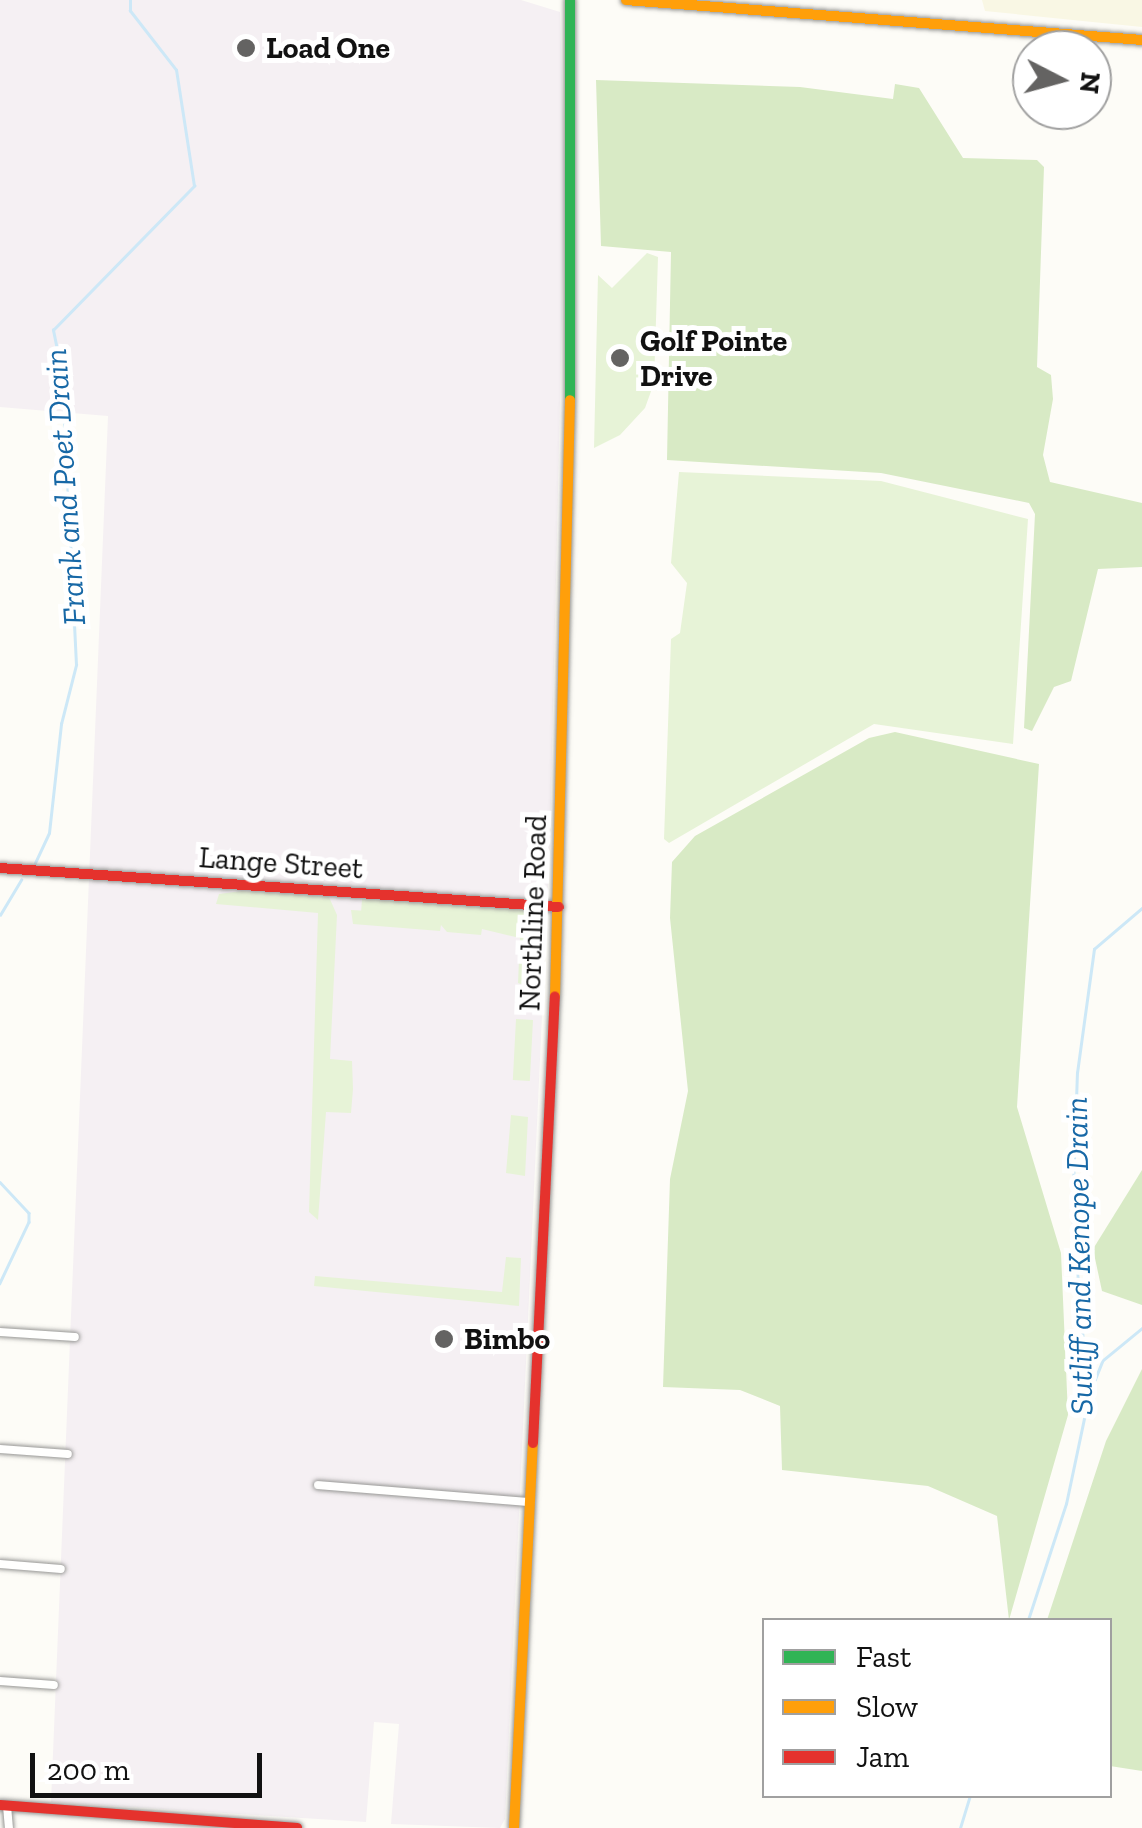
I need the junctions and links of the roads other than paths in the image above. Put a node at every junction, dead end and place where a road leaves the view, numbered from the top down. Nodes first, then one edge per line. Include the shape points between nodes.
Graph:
1 (570, 0) edge
2 (626, 0) edge
3 (1142, 40) edge
4 (0, 868) edge
5 (560, 907) junction
6 (0, 1332) edge
7 (75, 1337) dead end
8 (0, 1449) edge
9 (68, 1454) dead end
10 (318, 1485) dead end
11 (530, 1502) junction
12 (0, 1564) edge
13 (61, 1569) dead end
14 (0, 1680) edge
15 (54, 1686) dead end
16 (4, 1806) edge
17 (236, 1826) edge
18 (9, 1828) edge
19 (297, 1828) edge
20 (514, 1828) edge

1 - 5 main road, Northline Road via 574,224
2 - 3 main road
4 - 5 main road, Lange Street
5 - 11 main road, Northline Road
6 - 7 street
8 - 9 street
10 - 11 street
11 - 20 main road, Northline Road
12 - 13 street
14 - 15 street
16 - 17 main road
16 - 18 street
17 - 19 main road

